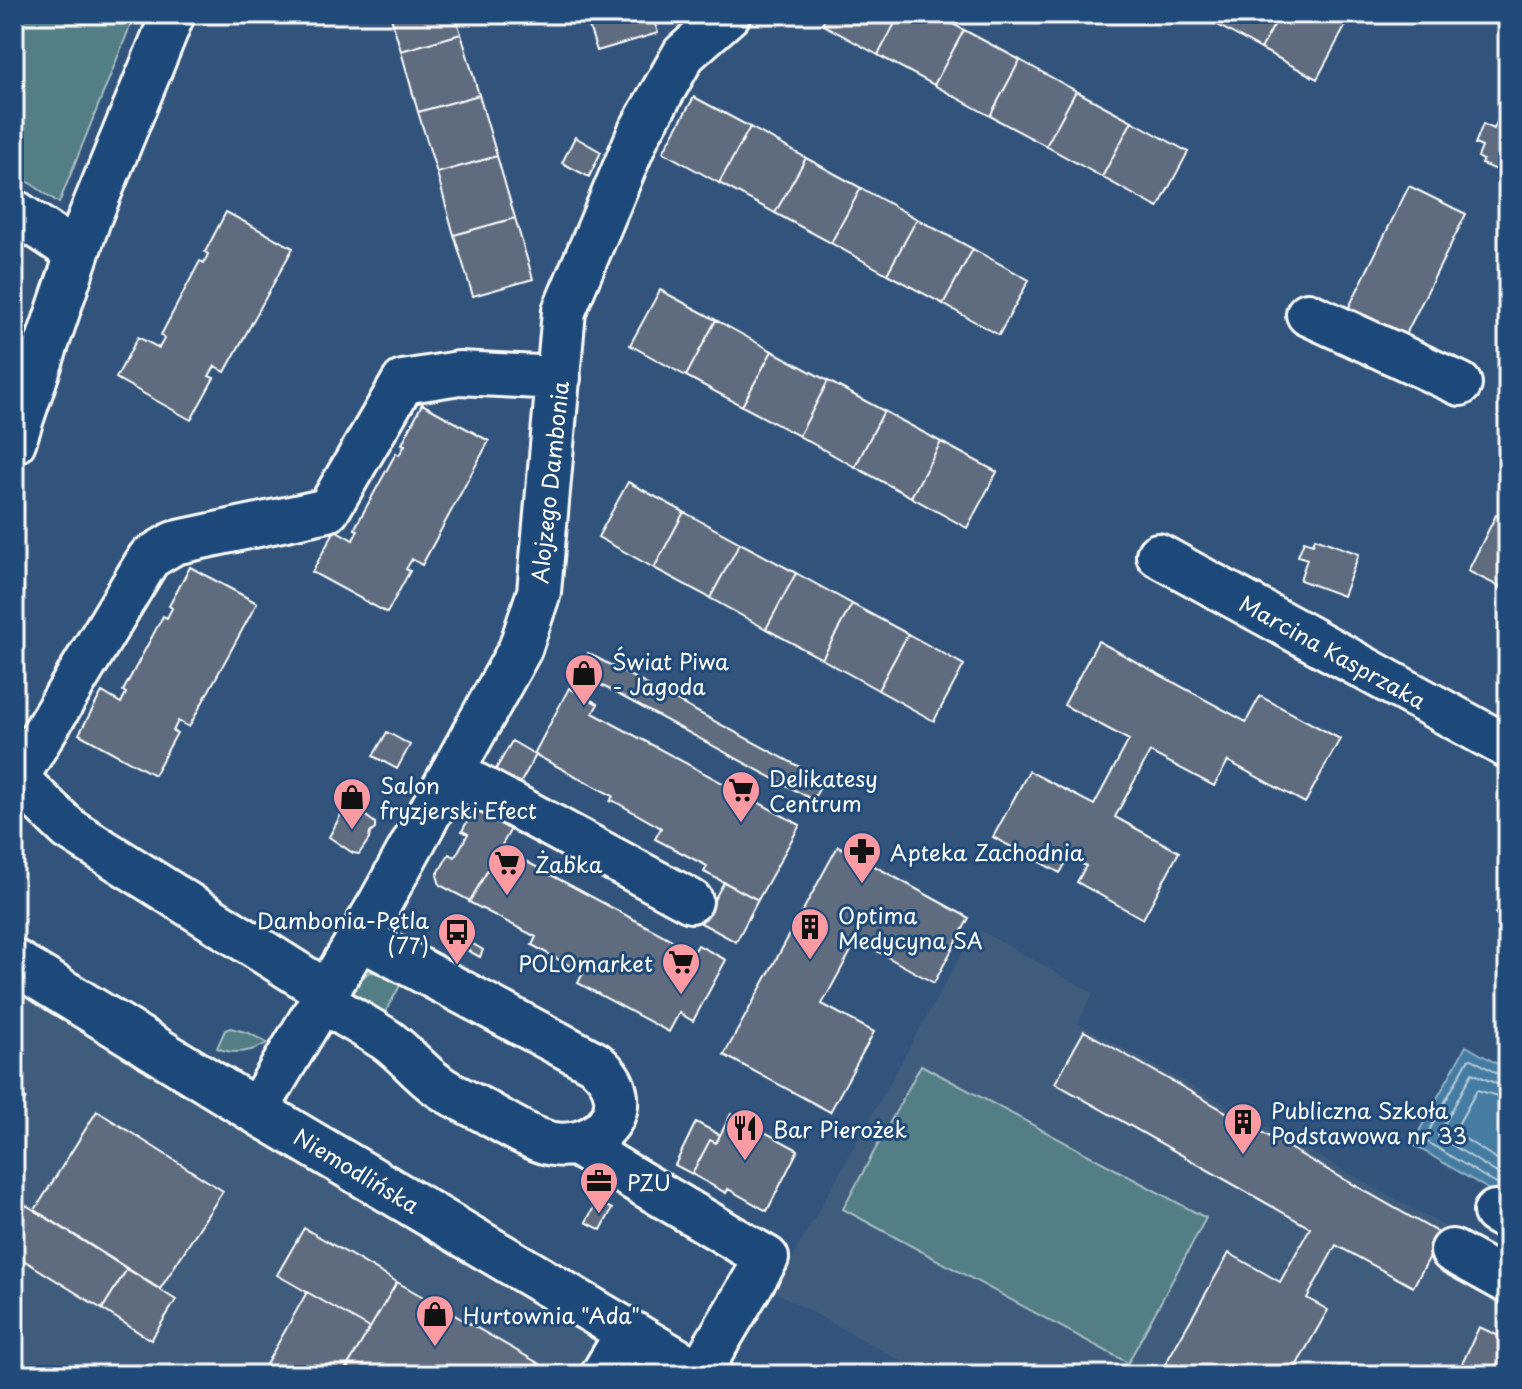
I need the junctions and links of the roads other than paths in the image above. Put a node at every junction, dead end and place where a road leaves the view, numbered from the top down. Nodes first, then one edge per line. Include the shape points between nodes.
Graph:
1 (173, 14) edge
2 (729, 14) edge
3 (14, 211) edge
4 (77, 253) junction
5 (1308, 314) dead end
6 (559, 378) junction
7 (1460, 384) dead end
8 (14, 442) edge
9 (1158, 555) dead end
10 (1508, 747) edge
11 (452, 772) junction
12 (15, 777) edge
13 (691, 901) dead end
14 (360, 938) junction
15 (14, 962) edge
16 (324, 997) junction
17 (256, 1111) junction
18 (577, 1145) junction
19 (1452, 1251) dead end
20 (1508, 1282) edge
21 (628, 1332) junction
22 (700, 1374) edge
23 (602, 1375) edge

1 - 4 street
2 - 6 street, Alojzego Dambonia via 684,54 639,133 564,311
3 - 4 street
4 - 8 street
5 - 7 street
6 - 11 street, Alojzego Dambonia via 539,592 520,649
6 - 12 street via 459,373 403,382 328,510 174,543 149,558
9 - 10 street, Marcina Kasprzaka
11 - 13 street
11 - 14 street, Alojzego Dambonia
12 - 16 street via 69,829
14 - 16 street, Alojzego Dambonia
14 - 18 street via 580,1053 609,1074 618,1102 604,1128
15 - 17 main road, Niemodlińska
16 - 17 street, Alojzego Dambonia
16 - 18 street via 387,1041 437,1086 539,1140
17 - 21 main road, Niemodlińska
18 - 22 street via 767,1258
19 - 20 street
21 - 22 main road, Niemodlińska
21 - 23 street

